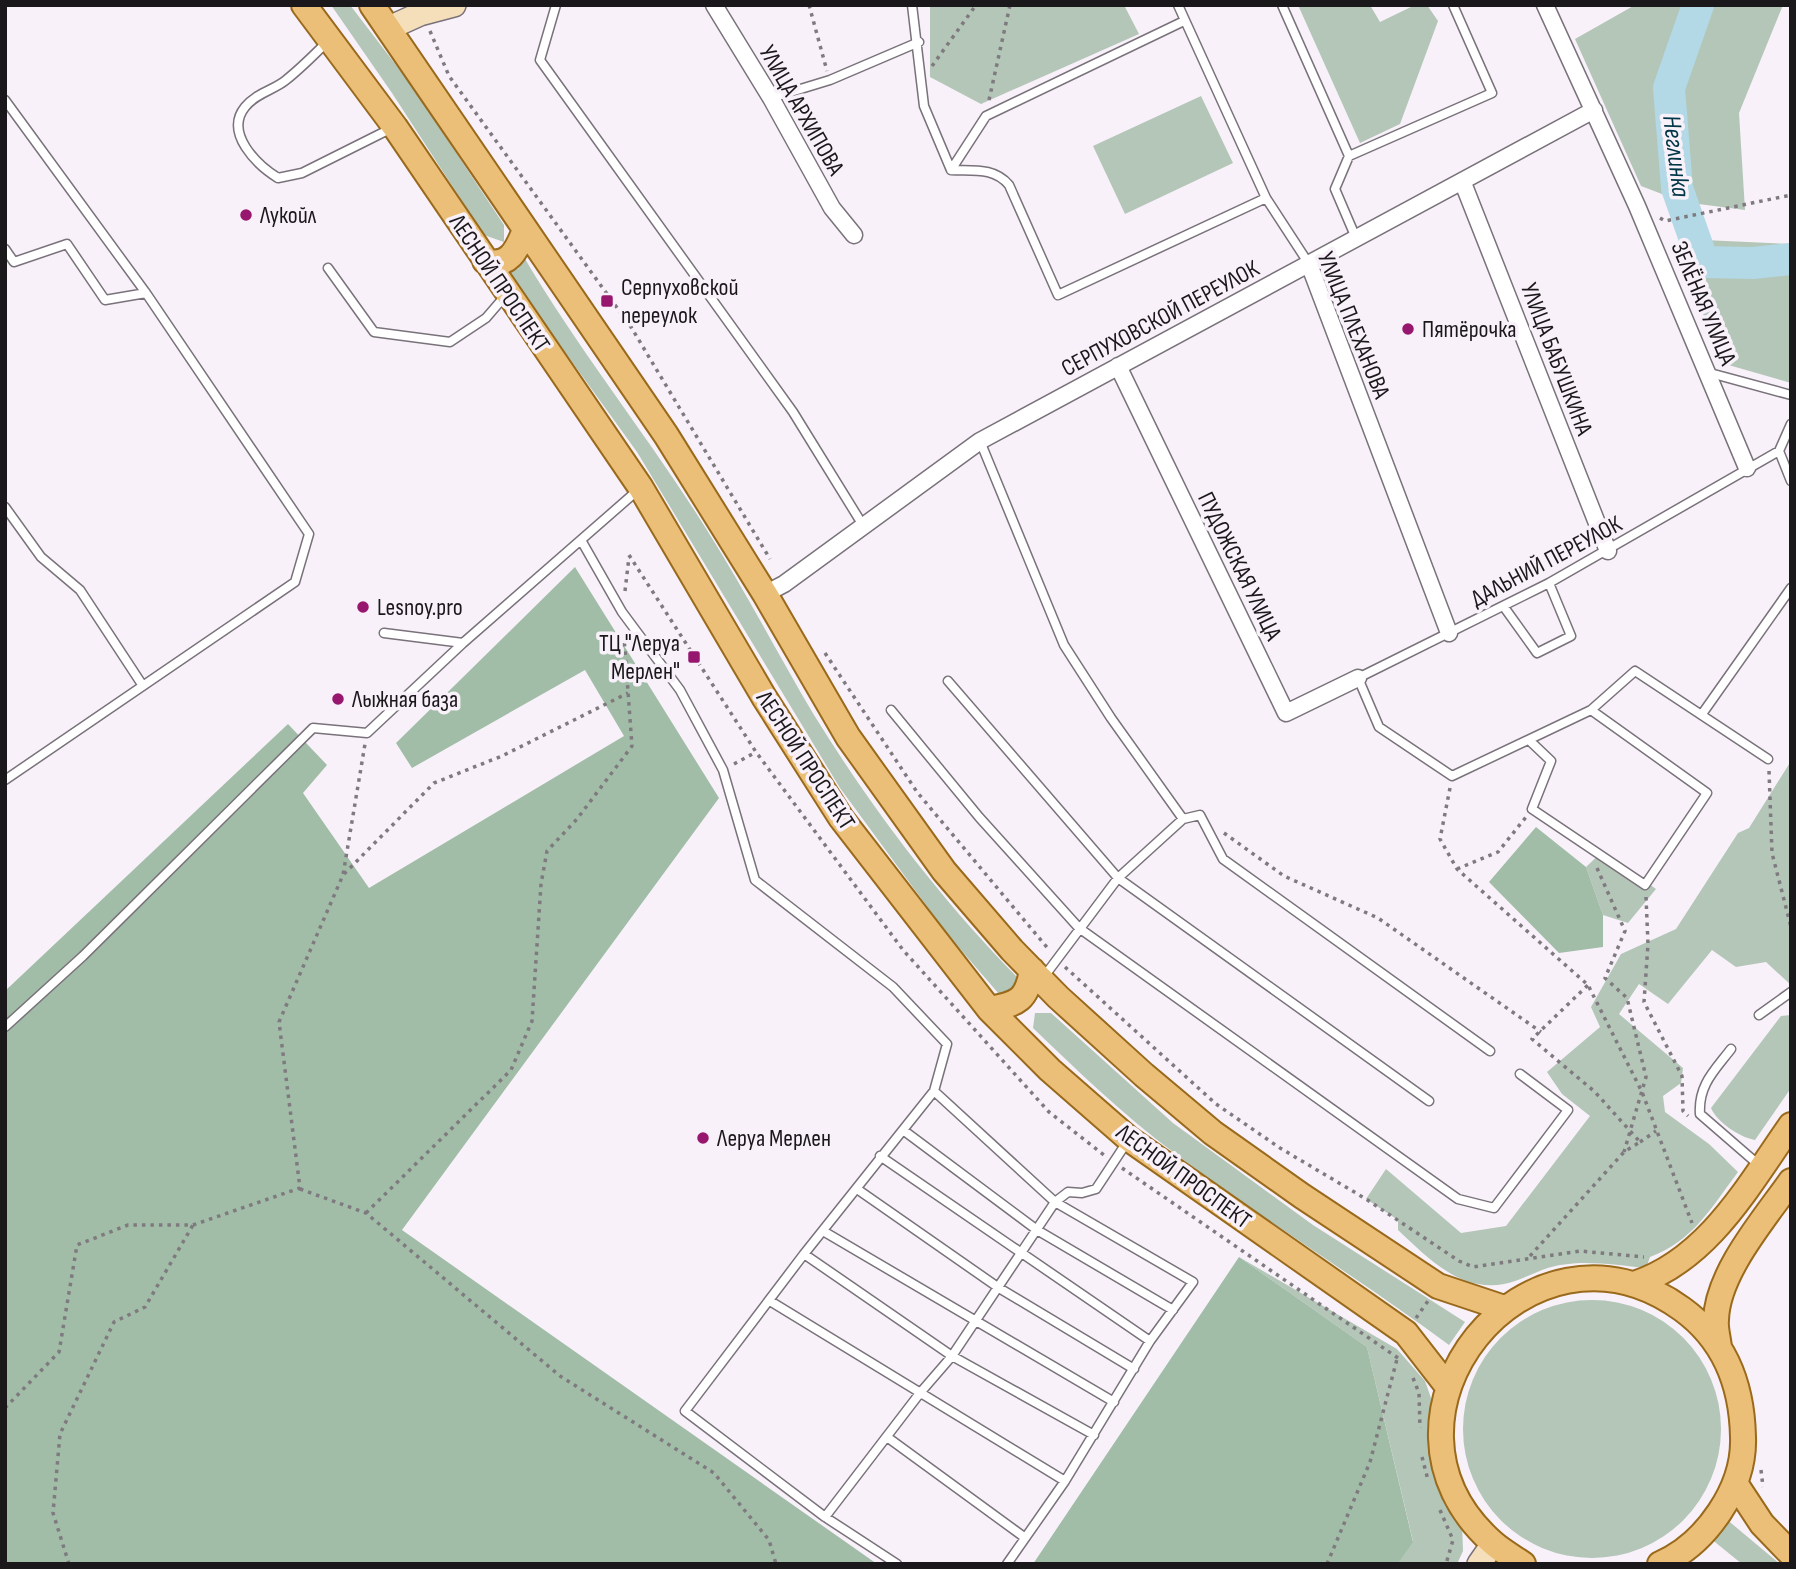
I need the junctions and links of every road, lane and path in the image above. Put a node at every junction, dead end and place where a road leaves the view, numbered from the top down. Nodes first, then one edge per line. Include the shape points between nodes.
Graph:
1 (304, 5) edge
2 (372, 5) edge
3 (454, 5) edge
4 (556, 5) edge
5 (714, 5) edge
6 (809, 5) edge
7 (912, 5) edge
8 (976, 5) edge
9 (1010, 5) edge
10 (1178, 5) edge
11 (1282, 5) edge
12 (1452, 5) edge
13 (1545, 5) edge
14 (420, 14) junction
15 (1184, 21) junction
16 (388, 28) junction
17 (329, 40) junction
18 (919, 42) junction
19 (922, 79) junction
20 (830, 80) junction
21 (771, 98) junction
22 (5, 100) edge
23 (1594, 110) junction
24 (986, 116) junction
25 (395, 127) junction
26 (1349, 156) junction
27 (951, 170) junction
28 (1463, 183) junction
29 (1791, 195) edge
30 (1266, 198) junction
31 (1665, 221) dead end
32 (525, 230) junction
33 (854, 235) dead end
34 (1356, 238) junction
35 (5, 249) edge
36 (485, 261) junction
37 (1308, 264) junction
38 (328, 268) dead end
39 (146, 293) junction
40 (507, 294) junction
41 (1118, 366) junction
42 (1710, 373) junction
43 (1791, 395) edge
44 (1791, 424) edge
45 (980, 441) junction
46 (1779, 451) junction
47 (1747, 468) junction
48 (1791, 481) edge
49 (641, 488) junction
50 (5, 508) edge
51 (864, 527) junction
52 (581, 540) junction
53 (1608, 551) junction
54 (1549, 583) junction
55 (1791, 588) edge
56 (774, 589) junction
57 (1504, 607) junction
58 (622, 612) junction
59 (384, 633) dead end
60 (1449, 634) junction
61 (463, 643) junction
62 (822, 648) dead end
63 (1359, 678) junction
64 (948, 681) dead end
65 (143, 686) junction
66 (628, 693) junction
67 (891, 710) dead end
68 (1591, 710) junction
69 (1702, 714) junction
70 (367, 733) junction
71 (1530, 741) junction
72 (1768, 759) joint
73 (723, 770) junction
74 (1452, 776) junction
75 (5, 780) edge
76 (1529, 812) junction
77 (1200, 815) junction
78 (1183, 818) junction
79 (1537, 823) dead end
80 (1597, 867) dead end
81 (1457, 869) junction
82 (343, 875) junction
83 (1118, 877) junction
84 (1645, 885) junction
85 (1791, 927) edge
86 (1079, 928) junction
87 (1058, 961) junction
88 (1044, 982) junction
89 (1588, 985) junction
90 (1791, 992) edge
91 (989, 1009) junction
92 (1759, 1015) dead end
93 (5, 1027) edge
94 (1541, 1032) junction
95 (1021, 1041) junction
96 (1731, 1049) dead end
97 (1490, 1051) dead end
98 (1520, 1074) dead end
99 (934, 1091) junction
100 (1642, 1092) junction
101 (1429, 1101) dead end
102 (1693, 1120) dead end
103 (1791, 1125) edge
104 (903, 1130) junction
105 (1656, 1131) junction
106 (1630, 1132) junction
107 (1129, 1139) junction
108 (1640, 1142) junction
109 (1624, 1152) junction
110 (880, 1156) junction
111 (1762, 1167) junction
112 (1135, 1177) dead end
113 (1791, 1181) edge
114 (300, 1188) junction
115 (857, 1189) junction
116 (1055, 1202) junction
117 (366, 1213) junction
118 (193, 1225) junction
119 (1695, 1229) dead end
120 (1038, 1230) junction
121 (823, 1231) junction
122 (804, 1254) junction
123 (1022, 1254) junction
124 (1529, 1257) junction
125 (1650, 1257) dead end
126 (1459, 1261) junction
127 (1633, 1284) junction
128 (1438, 1286) junction
129 (999, 1288) junction
130 (770, 1301) junction
131 (1504, 1308) junction
132 (1173, 1310) junction
133 (975, 1323) junction
134 (1406, 1333) junction
135 (1150, 1341) junction
136 (1719, 1347) junction
137 (952, 1356) junction
138 (1397, 1358) junction
139 (1405, 1367) dead end
140 (1134, 1368) junction
141 (1412, 1376) dead end
142 (1448, 1387) junction
143 (920, 1393) junction
144 (1114, 1402) junction
145 (5, 1408) edge
146 (1420, 1431) dead end
147 (1094, 1435) junction
148 (887, 1437) junction
149 (1422, 1454) dead end
150 (1760, 1459) dead end
151 (1065, 1481) junction
152 (1735, 1483) junction
153 (1430, 1485) dead end
154 (1764, 1490) dead end
155 (1439, 1507) dead end
156 (825, 1517) junction
157 (1024, 1537) junction
158 (1486, 1554) edge
159 (1791, 1554) edge
160 (1672, 1562) edge
161 (69, 1564) edge
162 (776, 1564) edge
163 (897, 1564) edge
164 (1007, 1564) edge
165 (1327, 1564) edge
166 (1446, 1564) edge
167 (1524, 1564) edge

1 - 17 main road, ЛЕСНОЙ ПРОСПЕКТ
2 - 16 main road, ЛЕСНОЙ ПРОСПЕКТ
3 - 14 main road
4 - 51 lane via 540,60 793,412
5 - 21 street, УЛИЦА АРХИПОВА
6 - 20 path
7 - 18 lane
8 - 19 path
9 - 24 path
10 - 15 lane, УЛИЦА ПЛЕХАНОВА
11 - 26 lane
12 - 26 lane via 1492,93
13 - 23 street, ЗЕЛЁНАЯ УЛИЦА
14 - 16 main road
14 - 56 path via 449,76 631,327 732,492
15 - 24 lane
15 - 30 lane, УЛИЦА ПЛЕХАНОВА
16 - 32 main road, ЛЕСНОЙ ПРОСПЕКТ
17 - 25 main road, ЛЕСНОЙ ПРОСПЕКТ
17 - 25 lane via 284,82 244,107 237,125 244,145 262,168 278,177 302,173
18 - 19 lane
18 - 20 lane
19 - 27 lane via 924,106
20 - 21 lane
21 - 33 street, УЛИЦА АРХИПОВА via 832,208
22 - 39 lane
23 - 28 street, СЕРПУХОВСКОЙ ПЕРЕУЛОК
23 - 42 street, ЗЕЛЁНАЯ УЛИЦА
24 - 27 lane
25 - 36 main road, ЛЕСНОЙ ПРОСПЕКТ
26 - 34 lane via 1335,190
27 - 30 lane via 991,171 1002,176 1058,295
28 - 34 street, СЕРПУХОВСКОЙ ПЕРЕУЛОК
28 - 53 street, УЛИЦА БАБУШКИНА
29 - 31 path
30 - 37 lane, УЛИЦА ПЛЕХАНОВА
32 - 36 main road via 509,260
32 - 56 main road, ЛЕСНОЙ ПРОСПЕКТ
34 - 37 street, СЕРПУХОВСКОЙ ПЕРЕУЛОК
35 - 39 lane via 14,262 67,244 105,300
36 - 40 main road, ЛЕСНОЙ ПРОСПЕКТ
37 - 41 street, СЕРПУХОВСКОЙ ПЕРЕУЛОК
37 - 60 street, УЛИЦА ПЛЕХАНОВА
38 - 40 lane via 374,332 450,342 486,318
39 - 65 lane via 309,534 295,582
40 - 49 main road, ЛЕСНОЙ ПРОСПЕКТ
41 - 45 street, СЕРПУХОВСКОЙ ПЕРЕУЛОК
41 - 63 street, ПУДОЖСКАЯ УЛИЦА via 1288,718
42 - 43 lane
42 - 47 street, ЗЕЛЁНАЯ УЛИЦА
44 - 46 lane
45 - 51 street, СЕРПУХОВСКОЙ ПЕРЕУЛОК
45 - 78 lane via 1064,645
46 - 47 lane, ДАЛЬНИЙ ПЕРЕУЛОК
46 - 48 lane
47 - 53 lane, ДАЛЬНИЙ ПЕРЕУЛОК
49 - 52 lane
49 - 91 main road, ЛЕСНОЙ ПРОСПЕКТ via 841,818
50 - 65 lane via 41,557 80,590
51 - 56 street, СЕРПУХОВСКОЙ ПЕРЕУЛОК
52 - 58 lane
52 - 61 lane
53 - 54 lane, ДАЛЬНИЙ ПЕРЕУЛОК
54 - 57 lane, ДАЛЬНИЙ ПЕРЕУЛОК
54 - 57 lane via 1572,636 1537,653
55 - 69 lane
56 - 88 main road, ЛЕСНОЙ ПРОСПЕКТ via 848,737 885,791 944,871
57 - 60 lane, ДАЛЬНИЙ ПЕРЕУЛОК
58 - 66 path
58 - 73 lane via 680,690
58 - 73 path via 629,555 757,752
59 - 61 lane
60 - 63 lane, ДАЛЬНИЙ ПЕРЕУЛОК
61 - 70 lane
62 - 87 path via 916,792
63 - 74 lane via 1378,727
64 - 83 lane
65 - 75 lane
66 - 82 path via 434,783
66 - 117 path via 632,746 577,820 547,851 532,1021 511,1070
67 - 86 lane
68 - 69 lane via 1634,671
68 - 71 lane
68 - 84 lane via 1707,793
69 - 72 lane
70 - 82 path
70 - 93 lane via 313,728
71 - 74 lane
71 - 76 lane via 1551,761
72 - 85 path via 1772,853
73 - 99 lane via 755,880 892,987 947,1044
74 - 81 path via 1440,839
76 - 79 path
76 - 81 path via 1498,852
76 - 84 lane
77 - 78 lane
77 - 94 path via 1284,876 1378,918
77 - 97 lane via 1223,859
78 - 83 lane
80 - 100 path via 1625,931 1605,978 1627,998 1646,1077
81 - 89 path
82 - 114 path via 279,1022
83 - 86 lane
83 - 101 lane
84 - 102 path via 1644,1002 1682,1076 1683,1111
86 - 87 lane
86 - 98 lane via 1458,1199 1494,1208 1568,1110
87 - 88 lane
87 - 126 path via 1216,1104
88 - 91 main road via 1029,988 1020,1000
88 - 95 main road via 1021,1024
88 - 128 main road, ЛЕСНОЙ ПРОСПЕКТ via 1213,1133
89 - 94 path
89 - 100 path
90 - 92 lane
91 - 95 main road, ЛЕСНОЙ ПРОСПЕКТ
94 - 106 path via 1532,1039 1595,1091
95 - 107 main road, ЛЕСНОЙ ПРОСПЕКТ
96 - 111 lane via 1704,1083 1700,1114
99 - 104 lane
99 - 116 lane
100 - 105 path
100 - 106 path
103 - 111 main road
104 - 110 lane
104 - 120 lane
105 - 108 path
105 - 119 path
106 - 108 path
106 - 109 path
107 - 116 lane via 1096,1189 1068,1192
107 - 134 main road, ЛЕСНОЙ ПРОСПЕКТ
108 - 109 path
109 - 124 path
110 - 115 lane
110 - 123 lane
111 - 127 main road via 1699,1248 1678,1265
112 - 138 path
113 - 136 main road via 1735,1260 1715,1319
114 - 117 path
114 - 118 path
115 - 121 lane
115 - 129 lane
116 - 120 lane
116 - 132 lane via 1193,1282
117 - 162 path via 560,1376 715,1473 769,1540
118 - 145 path via 128,1224 77,1245 59,1352
118 - 161 path via 145,1307 114,1322 60,1434 52,1513
120 - 123 lane
120 - 132 lane
121 - 122 lane
121 - 133 lane
122 - 130 lane
122 - 137 lane
123 - 129 lane
123 - 135 lane
124 - 125 path via 1580,1251
124 - 126 path via 1474,1267
126 - 128 path
127 - 131 main road via 1588,1279 1544,1287
127 - 136 main road via 1667,1298
128 - 131 main road, ЛЕСНОЙ ПРОСПЕКТ
128 - 134 path
129 - 133 lane
129 - 140 lane
130 - 143 lane
130 - 156 lane via 685,1411
131 - 142 main road via 1469,1343
132 - 135 lane
133 - 137 lane
133 - 144 lane
134 - 138 path
134 - 142 main road, ЛЕСНОЙ ПРОСПЕКТ
135 - 140 lane
136 - 152 main road via 1734,1377 1742,1409 1743,1443
137 - 143 lane
137 - 147 lane
138 - 139 path
138 - 165 path via 1370,1462
140 - 144 lane
141 - 146 path via 1419,1393
142 - 158 main road via 1442,1415 1448,1472
143 - 148 lane
143 - 151 lane
144 - 147 lane
147 - 151 lane
148 - 156 lane
148 - 157 lane
149 - 153 path
150 - 154 path
151 - 157 lane
152 - 159 main road via 1762,1524
152 - 160 main road via 1699,1537
155 - 166 path via 1452,1540
156 - 163 lane
157 - 164 lane
158 - 167 main road

